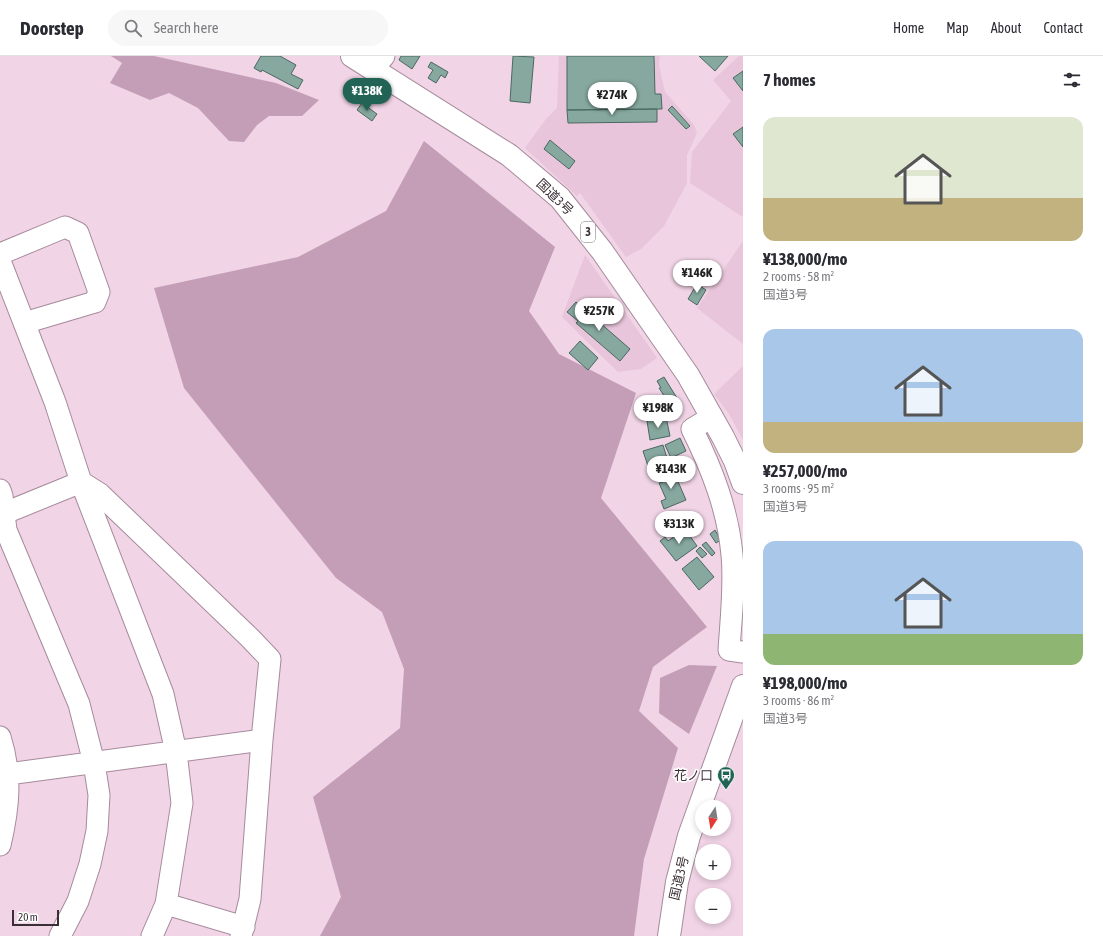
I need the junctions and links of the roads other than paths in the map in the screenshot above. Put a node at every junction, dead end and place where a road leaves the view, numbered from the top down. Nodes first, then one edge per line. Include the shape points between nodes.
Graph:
1 (352, 56) edge
2 (378, 63) edge
3 (0, 254) edge
4 (0, 261) edge
5 (24, 323) junction
6 (712, 417) junction
7 (81, 482) junction
8 (743, 483) edge
9 (0, 490) edge
10 (2, 514) edge
11 (743, 652) edge
12 (743, 686) edge
13 (0, 737) edge
14 (262, 740) junction
15 (176, 752) junction
16 (94, 763) junction
17 (8, 774) junction
18 (0, 845) edge
19 (166, 904) junction
20 (243, 932) edge
21 (60, 936) edge
22 (152, 936) edge
23 (669, 936) edge

1 - 2 highway, 国道3号 / 3
2 - 6 highway, 国道3号 / 3 via 509,155 560,198 602,251 658,330
3 - 5 street via 65,227 78,233 99,292 95,302
4 - 5 street
5 - 7 street via 55,402
6 - 8 highway, 国道3号 / 3 via 735,461
6 - 11 street via 692,429 708,462 724,508 732,555 733,596 729,650
7 - 10 street
7 - 14 street via 100,494 270,659
7 - 15 street via 163,694
9 - 10 street
10 - 16 street via 6,530 79,704
12 - 23 highway, 国道3号 via 689,836 677,882
13 - 17 street
14 - 15 street
14 - 20 street via 250,899
15 - 16 street
15 - 19 street via 182,803
16 - 17 street
16 - 21 street via 99,795 97,831 78,901
17 - 18 street via 9,794
19 - 20 street
19 - 22 street

